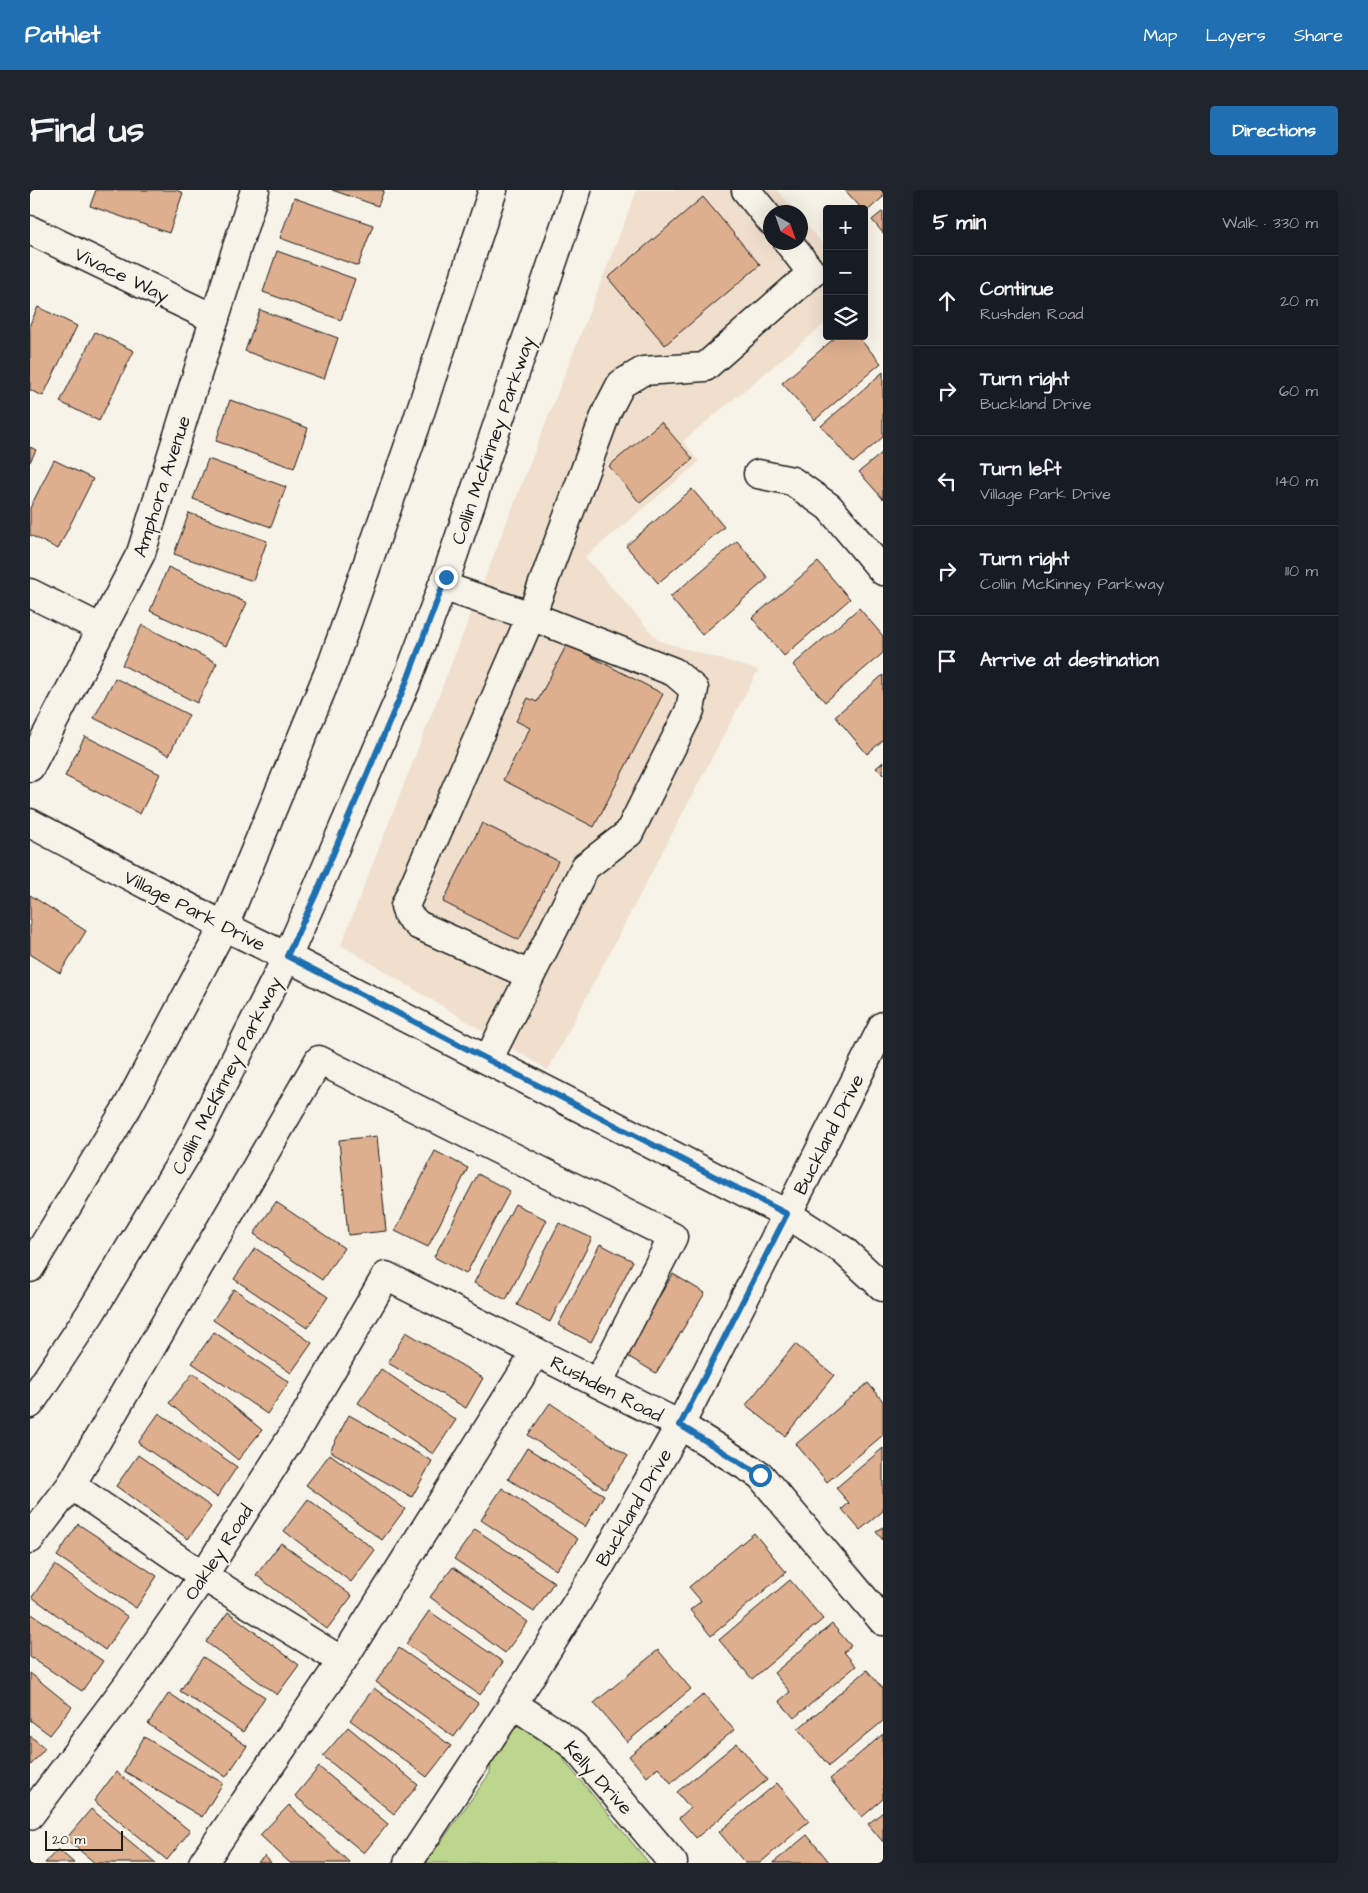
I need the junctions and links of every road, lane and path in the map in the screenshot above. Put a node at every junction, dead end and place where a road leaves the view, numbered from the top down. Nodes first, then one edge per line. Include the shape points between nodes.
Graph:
1 (255, 190) edge
2 (492, 190) edge
3 (577, 190) edge
4 (746, 190) edge
5 (763, 212) edge
6 (30, 230) edge
7 (794, 250) edge
8 (215, 319) junction
9 (758, 474) dead end
10 (883, 571) edge
11 (442, 586) junction
12 (30, 592) edge
13 (531, 616) junction
14 (102, 629) junction
15 (30, 767) edge
16 (30, 823) edge
17 (224, 926) junction
18 (287, 956) junction
19 (530, 975) junction
20 (883, 1026) edge
21 (488, 1060) junction
22 (787, 1214) junction
23 (30, 1268) edge
24 (386, 1276) joint
25 (883, 1287) edge
26 (536, 1352) junction
27 (598, 1383) junction
28 (30, 1404) edge
29 (680, 1425) junction
30 (71, 1485) junction
31 (30, 1539) edge
32 (203, 1576) junction
33 (883, 1621) edge
34 (342, 1661) junction
35 (514, 1704) junction
36 (30, 1815) edge
37 (204, 1863) edge
38 (408, 1863) edge
39 (674, 1863) edge

1 - 8 street, Amphora Avenue
2 - 17 street via 415,428 333,662
3 - 11 street, Collin McKinney Parkway
4 - 5 street
6 - 8 street, Vivace Way
7 - 13 street via 812,273 705,366 643,371 621,384 607,411
8 - 14 street, Amphora Avenue via 141,553
9 - 10 street via 792,482 829,508
11 - 13 street
11 - 18 street, Collin McKinney Parkway via 402,692
12 - 14 street
13 - 19 street via 405,906 408,915 418,925
13 - 19 street via 674,672 694,689 690,710 630,833 585,867
14 - 15 street, Amphora Avenue
16 - 17 street, Village Park Drive
17 - 18 street, Village Park Drive
17 - 23 street via 128,1106
18 - 21 street, Village Park Drive
18 - 28 street, Collin McKinney Parkway via 193,1143 90,1314
19 - 21 street
20 - 22 street, Buckland Drive
21 - 22 street, Village Park Drive
22 - 25 street, Village Park Drive via 843,1250
22 - 29 street, Buckland Drive
24 - 26 street, Rushden Road
24 - 32 street, Oakley Road via 300,1424
26 - 27 street, Rushden Road
26 - 34 street
27 - 29 street, Rushden Road
27 - 30 street via 673,1237 319,1060
29 - 33 street, Rushden Road via 760,1475
29 - 35 street, Buckland Drive via 600,1566
30 - 31 street
30 - 32 street
32 - 34 street
32 - 36 street, Oakley Road via 129,1683
34 - 37 street
35 - 38 street, Buckland Drive
35 - 39 street, Kelly Drive via 574,1746

